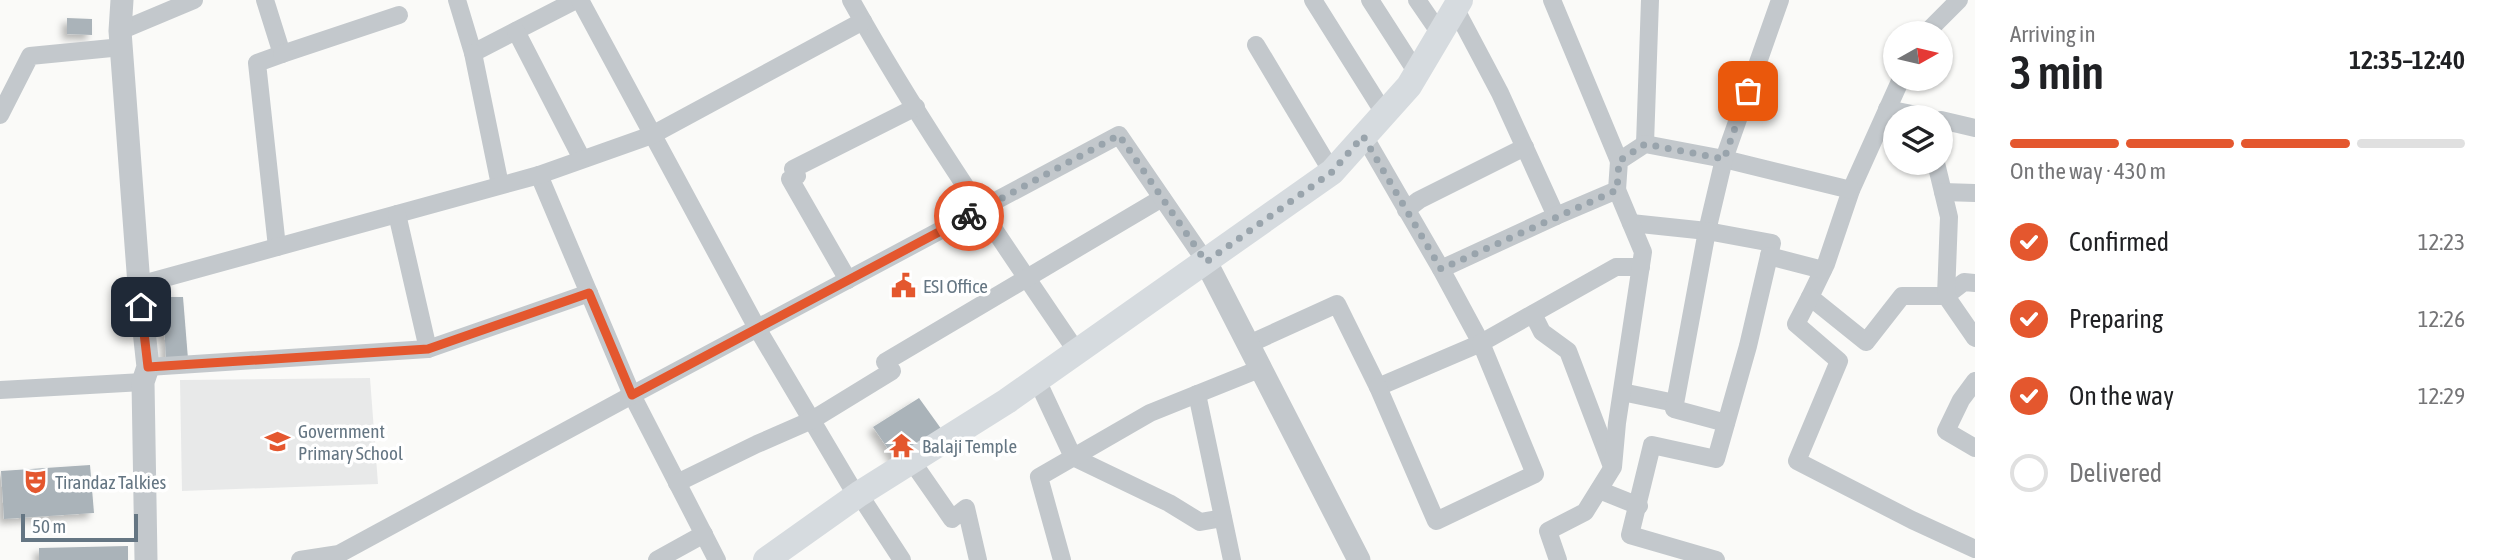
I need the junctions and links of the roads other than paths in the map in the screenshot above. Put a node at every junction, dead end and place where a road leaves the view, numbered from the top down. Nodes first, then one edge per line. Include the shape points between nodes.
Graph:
1 (122, 0) edge
2 (194, 0) edge
3 (265, 0) edge
4 (457, 0) edge
5 (578, 0) edge
6 (851, 0) edge
7 (1313, 0) edge
8 (1370, 0) edge
9 (1418, 0) edge
10 (1552, 0) edge
11 (1650, 0) edge
12 (1780, 0) edge
13 (1959, 0) edge
14 (1457, 4) edge
15 (399, 15) dead end
16 (1938, 21) edge
17 (863, 22) junction
18 (516, 31) junction
19 (1439, 32) junction
20 (121, 39) junction
21 (1256, 45) dead end
22 (282, 54) junction
23 (473, 54) junction
24 (1417, 73) junction
25 (916, 107) junction
26 (1384, 113) junction
27 (0, 115) edge
28 (1883, 117) edge
29 (1953, 123) edge
30 (1975, 128) edge
31 (653, 135) junction
32 (1363, 136) junction
33 (1645, 144) junction
34 (1525, 147) junction
35 (582, 159) junction
36 (1724, 159) junction
37 (1619, 161) junction
38 (1332, 172) junction
39 (539, 174) junction
40 (1939, 175) edge
41 (500, 185) junction
42 (1617, 190) junction
43 (1851, 190) junction
44 (1943, 192) junction
45 (1975, 193) edge
46 (1162, 198) junction
47 (981, 210) junction
48 (1406, 210) junction
49 (397, 214) junction
50 (1556, 216) junction
51 (1631, 223) junction
52 (1707, 231) junction
53 (277, 247) junction
54 (1769, 256) junction
55 (1206, 262) junction
56 (1641, 267) junction
57 (1441, 269) junction
58 (1823, 270) junction
59 (1027, 278) junction
60 (848, 280) junction
61 (1975, 283) edge
62 (139, 285) junction
63 (589, 293) junction
64 (1946, 296) junction
65 (1810, 297) junction
66 (1533, 314) junction
67 (757, 328) junction
68 (1975, 338) edge
69 (1481, 343) junction
70 (1249, 344) junction
71 (428, 349) junction
72 (1077, 352) junction
73 (1262, 368) junction
74 (145, 375) junction
75 (1037, 380) junction
76 (1975, 381) edge
77 (1378, 387) junction
78 (0, 390) edge
79 (1622, 392) junction
80 (1197, 394) junction
81 (632, 395) junction
82 (1675, 403) junction
83 (812, 420) junction
84 (1726, 423) junction
85 (1975, 448) edge
86 (1073, 457) junction
87 (911, 460) junction
88 (1612, 467) junction
89 (677, 483) junction
90 (1599, 490) junction
91 (858, 495) junction
92 (1639, 506) junction
93 (1223, 519) junction
94 (704, 534) junction
95 (1975, 549) edge
96 (347, 555) edge
97 (146, 560) edge
98 (300, 560) edge
99 (657, 560) edge
100 (717, 560) edge
101 (766, 560) edge
102 (902, 560) edge
103 (978, 560) edge
104 (1062, 560) edge
105 (1232, 560) edge
106 (1359, 560) edge
107 (1558, 560) edge
108 (1716, 560) edge

1 - 20 street
2 - 20 street
3 - 22 street
4 - 23 street
5 - 18 street
5 - 31 street
6 - 17 street
7 - 26 street
8 - 24 street
9 - 19 street
10 - 37 street
11 - 33 street
12 - 36 street
13 - 16 street
14 - 19 main road
14 - 34 street
15 - 22 street
17 - 25 street
17 - 31 street
18 - 23 street
18 - 35 street
19 - 24 main road
20 - 27 street via 30,55
20 - 62 street
21 - 38 street
22 - 53 street via 257,63
23 - 41 street
24 - 26 main road
25 - 47 street
25 - 60 street via 793,170 797,176 790,180
26 - 32 main road
28 - 43 street
29 - 30 street
31 - 35 street
31 - 67 street
32 - 38 main road
32 - 48 street
33 - 36 street
33 - 37 street
34 - 48 street
34 - 50 street
35 - 39 street
36 - 43 street
36 - 52 street
37 - 42 street
38 - 55 main road
39 - 41 street
39 - 63 street
40 - 44 street
41 - 49 street
42 - 50 street
42 - 51 street
43 - 58 street
44 - 45 street
44 - 64 street via 1949,217
46 - 47 street via 1119,135
46 - 55 street
46 - 59 street
47 - 59 street
47 - 60 street
48 - 57 street
49 - 53 street
49 - 71 street
50 - 57 street
51 - 52 street
51 - 56 street via 1643,252
52 - 54 street via 1772,243
52 - 82 street
53 - 62 street
54 - 58 street
54 - 84 street
55 - 70 street
55 - 72 main road
56 - 66 street via 1616,267
56 - 79 street
57 - 69 street
58 - 65 street
59 - 72 street
59 - 83 street via 886,362 892,371
60 - 67 street
61 - 64 street via 1964,282
62 - 74 street
63 - 71 street
63 - 81 street
64 - 65 street via 1902,296 1867,342
64 - 68 street
65 - 95 street via 1796,324 1839,361 1797,461
66 - 69 street
66 - 88 street via 1542,332 1568,351
67 - 81 street
67 - 83 street
69 - 77 street
69 - 77 street via 1535,474 1436,521
70 - 73 street
70 - 77 street via 1337,304
71 - 74 street
72 - 75 main road
73 - 80 street
73 - 106 street
74 - 78 street
74 - 97 street
75 - 86 street
75 - 87 main road
76 - 85 street via 1946,431
79 - 82 street
79 - 88 street
80 - 86 street via 1150,413
80 - 93 street
81 - 89 street
81 - 96 street
82 - 84 street via 1674,409
83 - 89 street
83 - 91 street
84 - 92 street via 1716,459 1652,444
86 - 93 street via 1200,522
86 - 104 street via 1039,477
87 - 91 main road
87 - 103 street via 951,519 966,508
88 - 90 street
89 - 94 street
90 - 92 street
90 - 107 street via 1586,512 1548,530
91 - 101 main road
91 - 102 street
92 - 108 street via 1630,535
93 - 105 street
94 - 99 street
94 - 100 street
96 - 98 street

